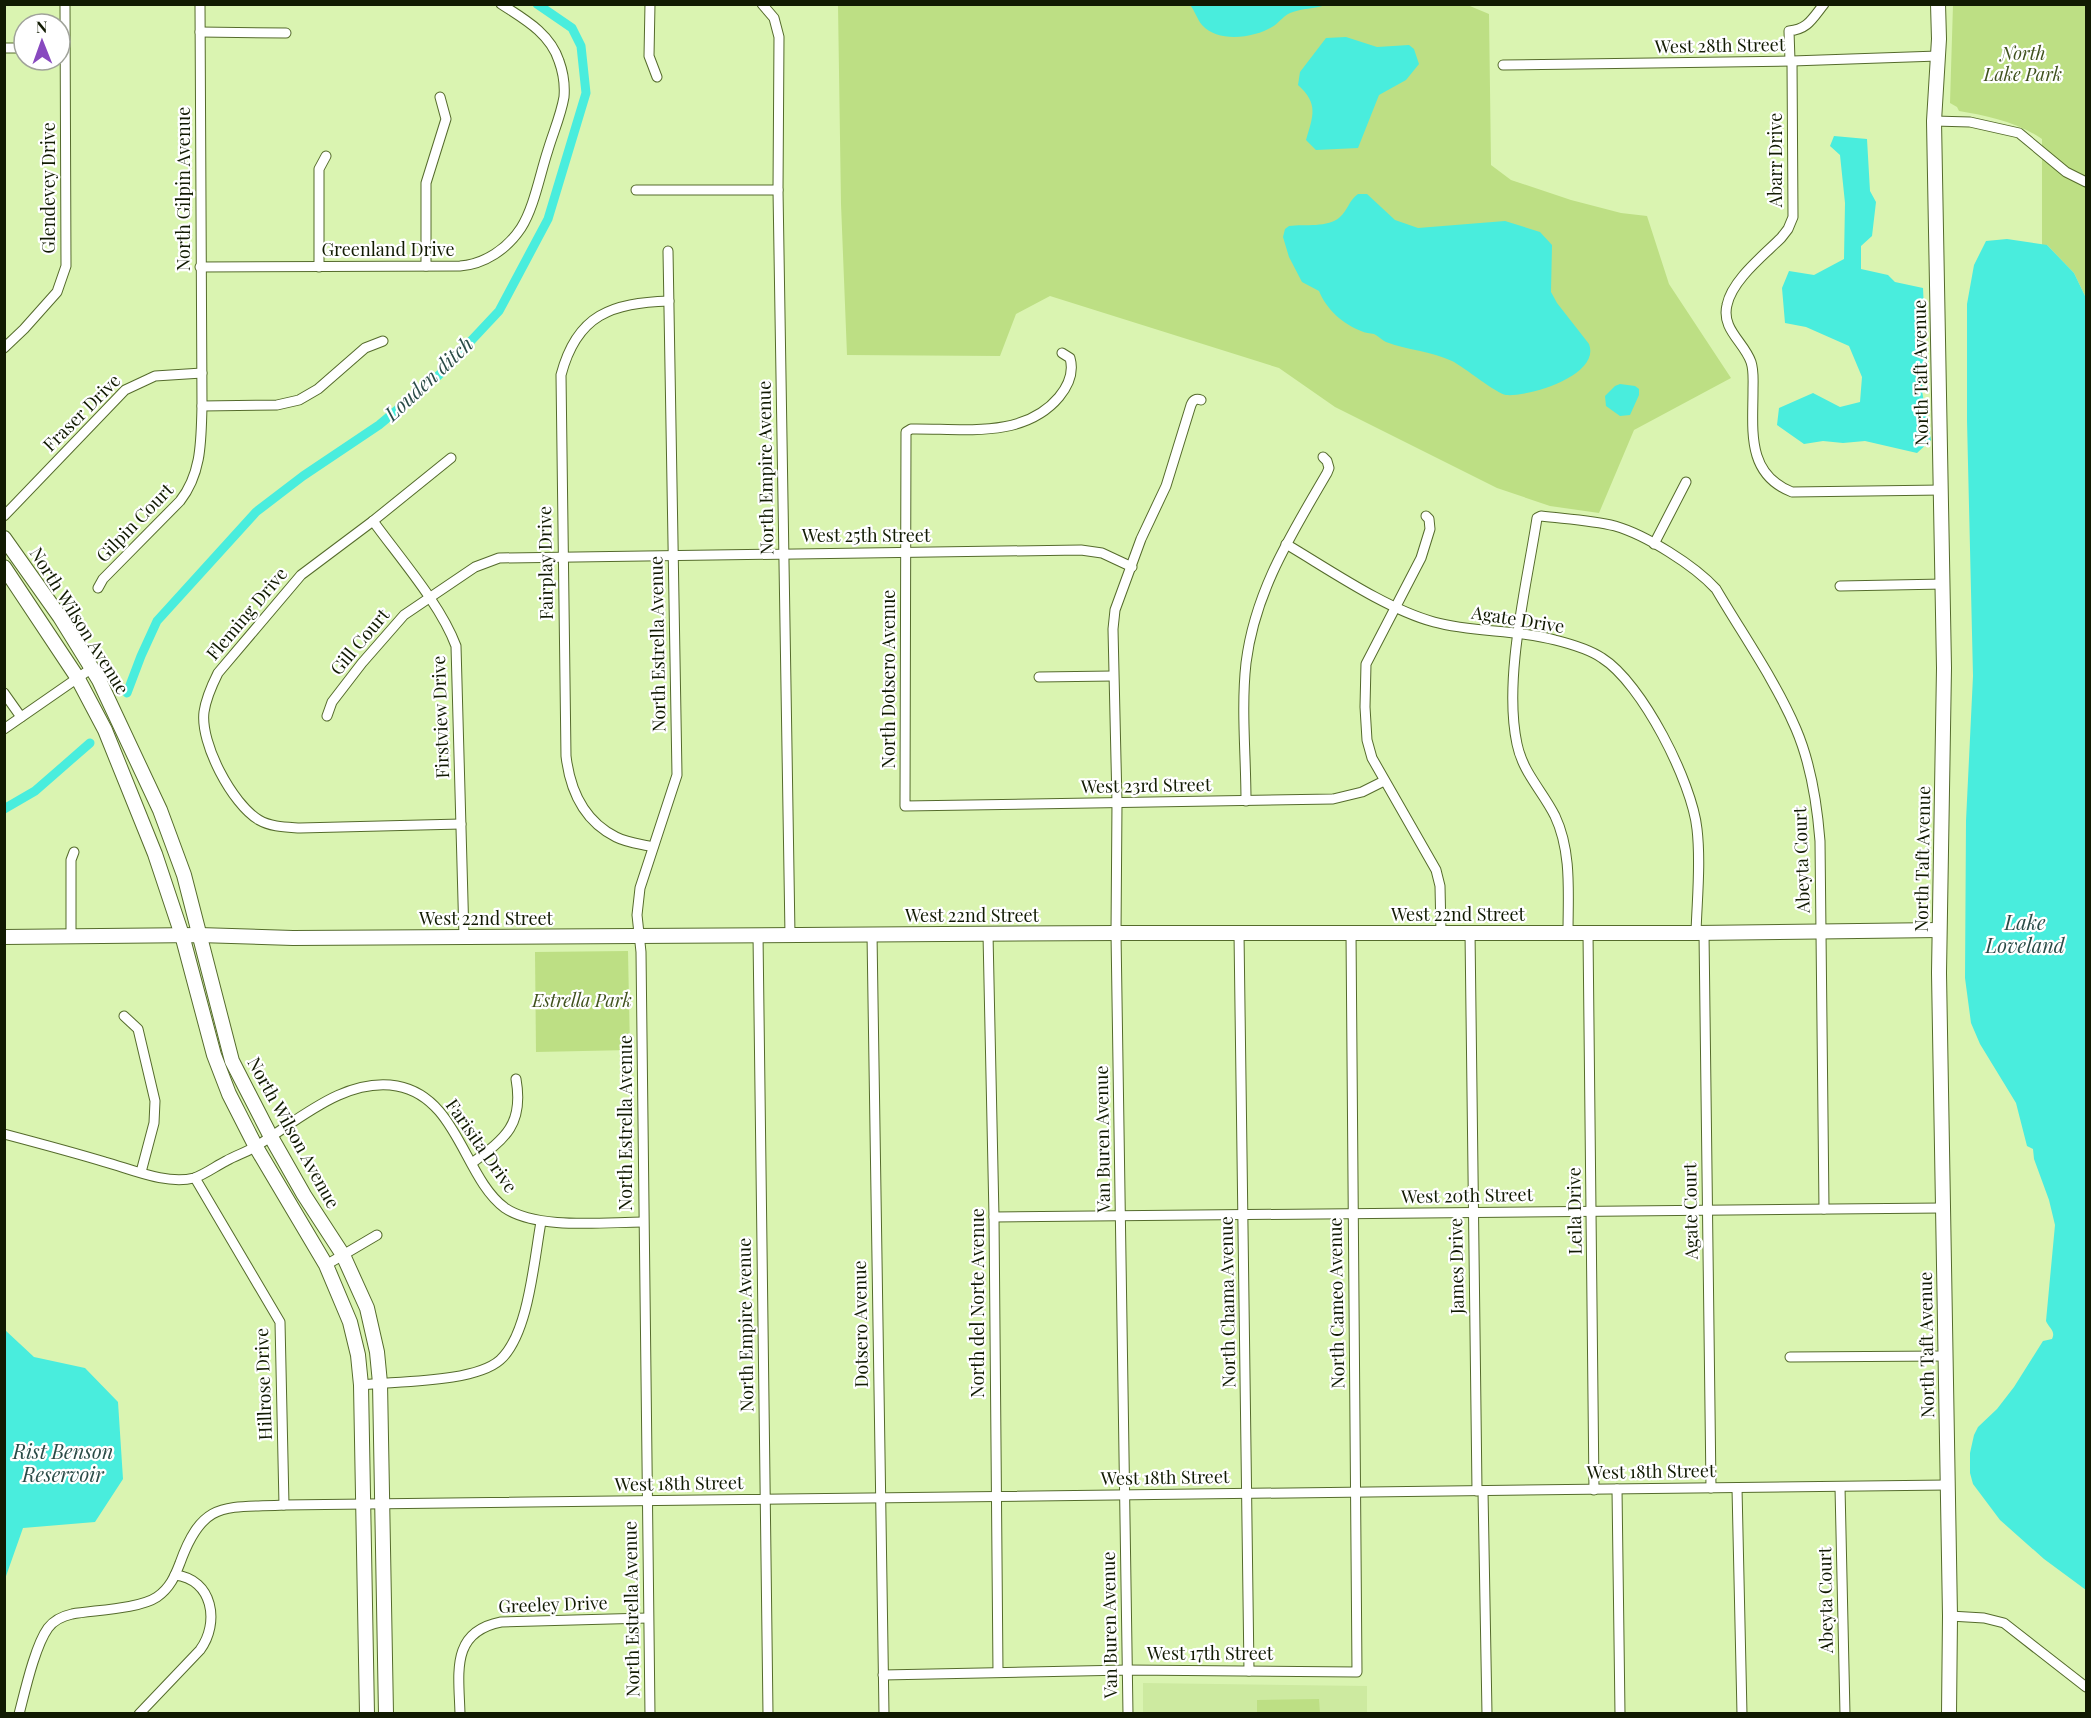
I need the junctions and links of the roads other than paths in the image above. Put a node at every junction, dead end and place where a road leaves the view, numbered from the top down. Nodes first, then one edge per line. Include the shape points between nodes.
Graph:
1 (200, 4) edge
2 (501, 4) edge
3 (650, 4) edge
4 (762, 4) edge
5 (1824, 4) edge
6 (1938, 4) edge
7 (200, 32) junction
8 (286, 33) dead end
9 (1938, 56) junction
10 (1791, 61) junction
11 (1503, 65) dead end
12 (62, 72) edge
13 (657, 77) dead end
14 (440, 97) dead end
15 (1934, 122) junction
16 (326, 156) dead end
17 (2086, 182) edge
18 (636, 190) dead end
19 (778, 190) junction
20 (668, 251) dead end
21 (426, 266) junction
22 (200, 267) junction
23 (319, 267) junction
24 (669, 301) junction
25 (383, 341) dead end
26 (4, 348) edge
27 (1062, 353) dead end
28 (202, 372) junction
29 (1202, 400) dead end
30 (202, 406) junction
31 (1323, 457) dead end
32 (451, 458) dead end
33 (1686, 482) dead end
34 (1942, 490) junction
35 (4, 516) edge
36 (1426, 516) dead end
37 (373, 521) junction
38 (4, 537) edge
39 (1286, 544) junction
40 (1654, 544) junction
41 (784, 553) junction
42 (906, 553) junction
43 (672, 556) junction
44 (562, 557) junction
45 (4, 567) edge
46 (1132, 567) junction
47 (1944, 584) junction
48 (1840, 586) dead end
49 (98, 588) dead end
50 (429, 598) junction
51 (1395, 606) junction
52 (1519, 633) junction
53 (92, 668) junction
54 (1113, 676) junction
55 (77, 677) junction
56 (1039, 677) dead end
57 (4, 693) edge
58 (327, 716) dead end
59 (21, 717) junction
60 (4, 729) edge
61 (1384, 781) junction
62 (1246, 801) junction
63 (1117, 803) junction
64 (905, 806) joint
65 (461, 824) junction
66 (653, 847) junction
67 (74, 852) dead end
68 (1939, 930) junction
69 (1470, 932) junction
70 (1821, 932) junction
71 (1116, 933) junction
72 (1239, 933) junction
73 (1351, 933) junction
74 (1441, 933) junction
75 (1568, 933) junction
76 (1588, 933) junction
77 (1700, 933) junction
78 (872, 934) junction
79 (988, 934) junction
80 (182, 935) junction
81 (199, 935) junction
82 (758, 935) junction
83 (790, 935) junction
84 (639, 936) junction
85 (464, 937) junction
86 (4, 938) edge
87 (71, 938) junction
88 (124, 1016) dead end
89 (516, 1079) dead end
90 (4, 1134) edge
91 (271, 1137) junction
92 (256, 1147) junction
93 (472, 1162) junction
94 (141, 1172) junction
95 (195, 1178) junction
96 (1942, 1208) junction
97 (1824, 1209) junction
98 (1707, 1210) junction
99 (1591, 1211) junction
100 (1472, 1213) junction
101 (1352, 1214) junction
102 (1243, 1215) junction
103 (1120, 1216) junction
104 (994, 1217) junction
105 (643, 1221) junction
106 (541, 1222) junction
107 (376, 1235) dead end
108 (343, 1255) junction
109 (326, 1265) junction
110 (1945, 1356) junction
111 (1790, 1357) dead end
112 (380, 1383) junction
113 (361, 1385) junction
114 (1947, 1485) junction
115 (1840, 1487) junction
116 (1711, 1488) junction
117 (1737, 1488) junction
118 (1617, 1489) junction
119 (1594, 1490) junction
120 (1480, 1491) junction
121 (1355, 1492) junction
122 (1247, 1494) junction
123 (1124, 1495) junction
124 (996, 1497) junction
125 (880, 1498) junction
126 (764, 1500) junction
127 (647, 1501) junction
128 (363, 1504) junction
129 (383, 1504) junction
130 (284, 1505) junction
131 (175, 1575) junction
132 (1950, 1616) junction
133 (648, 1618) junction
134 (1128, 1670) junction
135 (1249, 1671) junction
136 (998, 1672) junction
137 (1357, 1672) joint
138 (883, 1675) junction
139 (2086, 1687) edge
140 (19, 1713) edge
141 (139, 1713) edge
142 (367, 1713) edge
143 (386, 1713) edge
144 (460, 1713) edge
145 (650, 1713) edge
146 (768, 1713) edge
147 (884, 1713) edge
148 (1128, 1713) edge
149 (1487, 1713) edge
150 (1620, 1713) edge
151 (1742, 1713) edge
152 (1845, 1713) edge
153 (1950, 1713) edge

1 - 7 street, North Gilpin Avenue
2 - 21 street, Greenland Drive via 538,28 557,56 564,84 560,112 533,199 522,226 510,241 494,255 471,265
3 - 13 street via 649,56
4 - 19 street, North Empire Avenue via 774,18 779,37
5 - 10 street, Abarr Drive via 1806,26 1789,31
6 - 9 main road, North Taft Avenue
7 - 8 street
7 - 22 street, North Gilpin Avenue
9 - 10 street, West 28th Street
9 - 15 main road, North Taft Avenue
10 - 11 street, West 28th Street
10 - 34 street, Abarr Drive via 1791,225 1733,289 1726,307 1728,324 1751,362 1755,454 1767,476 1792,492
12 - 26 street, Glendevey Drive via 66,266 57,292
14 - 21 street via 446,119 426,183
15 - 17 street via 1970,122 2019,133 2066,172
15 - 34 main road, North Taft Avenue
16 - 23 street via 319,170
18 - 19 street
19 - 41 street, North Empire Avenue
20 - 24 street, North Estrella Avenue
21 - 23 street, Greenland Drive
22 - 23 street, Greenland Drive
22 - 28 street, North Gilpin Avenue
24 - 43 street, North Estrella Avenue
24 - 44 street, Fairplay Drive via 609,310 578,336 565,361 561,375
25 - 30 street via 365,348 318,389 299,400 278,405
27 - 42 street, North Dotsero Avenue via 1071,363 1067,384 1057,400 1021,423 996,428 908,430
28 - 30 street, Gilpin Court
28 - 35 street, Fraser Drive via 155,376 124,390
29 - 46 street, Van Buren Avenue via 1191,405 1166,486
30 - 49 street, Gilpin Court via 199,459 190,488
31 - 39 street via 1329,468 1327,473
32 - 37 street, Fleming Drive
33 - 40 street
34 - 47 main road, North Taft Avenue
36 - 51 street via 1429,537
37 - 50 street, Firstview Drive
37 - 65 street, Fleming Drive via 301,575 218,673 204,710 204,726 224,780 238,801 260,820 273,825 300,828
38 - 53 main road, North Wilson Avenue
39 - 51 street, Agate Drive
39 - 62 street via 1266,586 1247,655
40 - 52 street, Abeyta Court via 1615,526 1537,518
40 - 70 street, Abeyta Court via 1716,589 1772,680 1797,730 1812,778 1819,824
41 - 42 street, West 25th Street
41 - 43 street, West 25th Street
41 - 83 street, North Empire Avenue
42 - 46 street, West 25th Street via 1093,550
42 - 64 street, North Dotsero Avenue
43 - 44 street, West 25th Street
43 - 66 street, North Estrella Avenue via 677,775
44 - 50 street, West 25th Street via 499,558 475,567
44 - 66 street, Fairplay Drive via 567,772 573,791 600,828 625,841
45 - 55 main road, North Wilson Avenue
46 - 54 street, Van Buren Avenue via 1113,618
47 - 48 street
47 - 68 main road, North Taft Avenue
50 - 58 street, Gill Court via 398,620 332,702
50 - 65 street, Firstview Drive via 456,646
51 - 52 street, Agate Drive via 1453,627
51 - 61 street via 1370,653 1365,672 1367,740
52 - 75 street via 1513,699 1517,746 1563,839
52 - 77 street, Agate Drive via 1555,640 1606,661 1628,680 1668,746 1681,772 1696,823
53 - 55 street
53 - 81 main road, North Wilson Avenue via 160,810 184,875
54 - 56 street
54 - 63 street, Van Buren Avenue
55 - 59 street
55 - 80 main road, North Wilson Avenue via 123,771
57 - 59 street
59 - 60 street
61 - 62 street, West 23rd Street via 1334,799
61 - 74 street via 1436,870
62 - 63 street, West 23rd Street
63 - 64 street, West 23rd Street
63 - 71 street, Van Buren Avenue
65 - 85 street, Firstview Drive
66 - 84 street, North Estrella Avenue via 637,904
67 - 87 street
68 - 70 main road, West 22nd Street
68 - 96 main road, North Taft Avenue
69 - 74 main road, West 22nd Street
69 - 75 main road, West 22nd Street
69 - 100 street, James Drive
70 - 77 main road, West 22nd Street
70 - 97 street, Abeyta Court
71 - 72 main road, West 22nd Street
71 - 79 main road, West 22nd Street
71 - 103 street, Van Buren Avenue
72 - 73 main road, West 22nd Street
72 - 102 street, North Chama Avenue
73 - 74 main road, West 22nd Street
73 - 101 street, North Cameo Avenue
75 - 76 main road, West 22nd Street
76 - 77 main road, West 22nd Street
76 - 99 street, Leila Drive
77 - 98 street, Agate Court
78 - 79 main road, West 22nd Street
78 - 83 main road, West 22nd Street
78 - 125 street, Dotsero Avenue
79 - 104 street, North del Norte Avenue
80 - 81 main road, West 22nd Street
80 - 87 main road, West 22nd Street
80 - 92 main road, North Wilson Avenue via 214,1055
81 - 85 main road, West 22nd Street
81 - 91 main road, North Wilson Avenue via 232,1060
82 - 83 main road, West 22nd Street
82 - 84 main road, West 22nd Street
82 - 126 street, North Empire Avenue
84 - 85 main road, West 22nd Street
84 - 105 street, North Estrella Avenue
86 - 87 main road, West 22nd Street
88 - 94 street via 138,1029 155,1101 154,1123
89 - 93 street via 519,1104 512,1125 497,1145
90 - 94 street
91 - 92 street, Farisita Drive
91 - 93 street, Farisita Drive via 346,1092 371,1086 398,1086 412,1090 440,1112
91 - 108 main road, North Wilson Avenue
92 - 95 street
92 - 109 main road, North Wilson Avenue
93 - 106 street, Farisita Drive via 505,1207
94 - 95 street via 170,1179
95 - 130 street, Hillrose Drive via 280,1322
96 - 97 street, West 20th Street
96 - 110 main road, North Taft Avenue
97 - 98 street, West 20th Street
98 - 99 street, West 20th Street
98 - 116 street, Agate Court
99 - 100 street, West 20th Street
99 - 119 street, Leila Drive
100 - 101 street, West 20th Street
100 - 120 street, James Drive
101 - 102 street, West 20th Street
101 - 121 street, North Cameo Avenue
102 - 103 street, West 20th Street
102 - 122 street, North Chama Avenue
103 - 104 street, West 20th Street
103 - 123 street, Van Buren Avenue
104 - 124 street, North del Norte Avenue
105 - 106 street, Farisita Drive
105 - 127 street, North Estrella Avenue
106 - 112 street via 522,1320 512,1344 499,1361 453,1377
107 - 108 street
108 - 109 street
108 - 112 main road, North Wilson Avenue via 367,1308
109 - 113 main road, North Wilson Avenue via 350,1322
110 - 111 street
110 - 114 main road, North Taft Avenue
112 - 113 street
112 - 129 main road, North Wilson Avenue
113 - 128 main road, North Wilson Avenue
114 - 115 street, West 18th Street
114 - 132 main road, North Taft Avenue
115 - 117 street, West 18th Street
115 - 152 street, Abeyta Court
116 - 117 street, West 18th Street
116 - 118 street, West 18th Street
117 - 151 street
118 - 119 street, West 18th Street
118 - 150 street
119 - 120 street, West 18th Street
120 - 121 street, West 18th Street
120 - 149 street, James Drive
121 - 122 street, West 18th Street
121 - 137 street, North Cameo Avenue
122 - 123 street, West 18th Street
122 - 135 street, North Chama Avenue
123 - 124 street, West 18th Street
123 - 134 street, Van Buren Avenue
124 - 125 street, West 18th Street
124 - 136 street, North del Norte Avenue
125 - 126 street, West 18th Street
125 - 138 street, Dotsero Avenue
126 - 127 street, West 18th Street
126 - 146 street, North Empire Avenue
127 - 129 street, West 18th Street
127 - 133 street, North Estrella Avenue
128 - 129 street, West 18th Street
128 - 130 street
128 - 142 main road, North Wilson Avenue
129 - 143 main road, North Wilson Avenue
130 - 131 street via 211,1513 195,1529
131 - 140 street via 160,1595 147,1602 63,1616 50,1626 40,1644
131 - 141 street via 196,1585 207,1598 211,1629 206,1643
132 - 139 street via 2004,1623
132 - 153 main road, North Taft Avenue
133 - 144 street, Greeley Drive via 501,1622 483,1627 466,1642 460,1656
133 - 145 street, North Estrella Avenue
134 - 135 street, West 17th Street
134 - 136 street, West 17th Street
134 - 148 street, Van Buren Avenue
135 - 137 street, West 17th Street
136 - 138 street, West 17th Street
138 - 147 street, Dotsero Avenue

